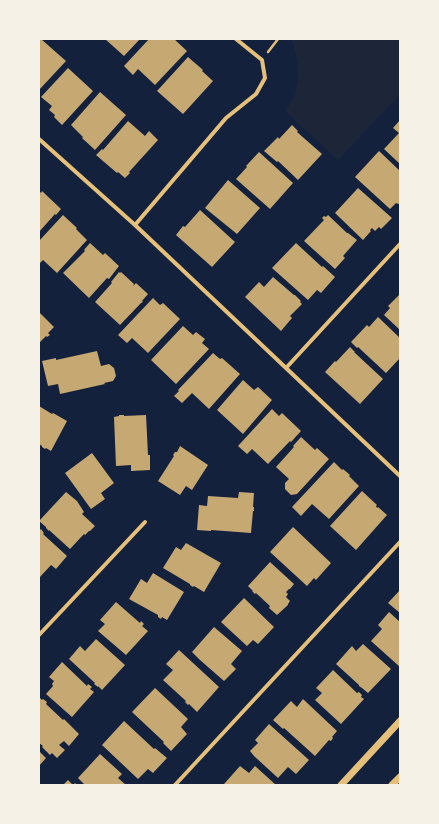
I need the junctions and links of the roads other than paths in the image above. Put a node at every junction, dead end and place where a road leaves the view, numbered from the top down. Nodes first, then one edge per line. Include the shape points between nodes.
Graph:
1 (236, 39) edge
2 (39, 139) edge
3 (134, 225) junction
4 (400, 244) edge
5 (286, 368) junction
6 (400, 476) edge
7 (144, 522) dead end
8 (400, 542) edge
9 (39, 635) edge
10 (400, 721) edge
11 (400, 777) edge
12 (175, 785) edge
13 (342, 785) edge
14 (392, 785) edge

1 - 3 street via 262,60 265,78 256,94 226,118
2 - 3 street
3 - 5 street
4 - 5 street
5 - 6 street
7 - 9 street
8 - 12 street
10 - 13 street
11 - 14 street

